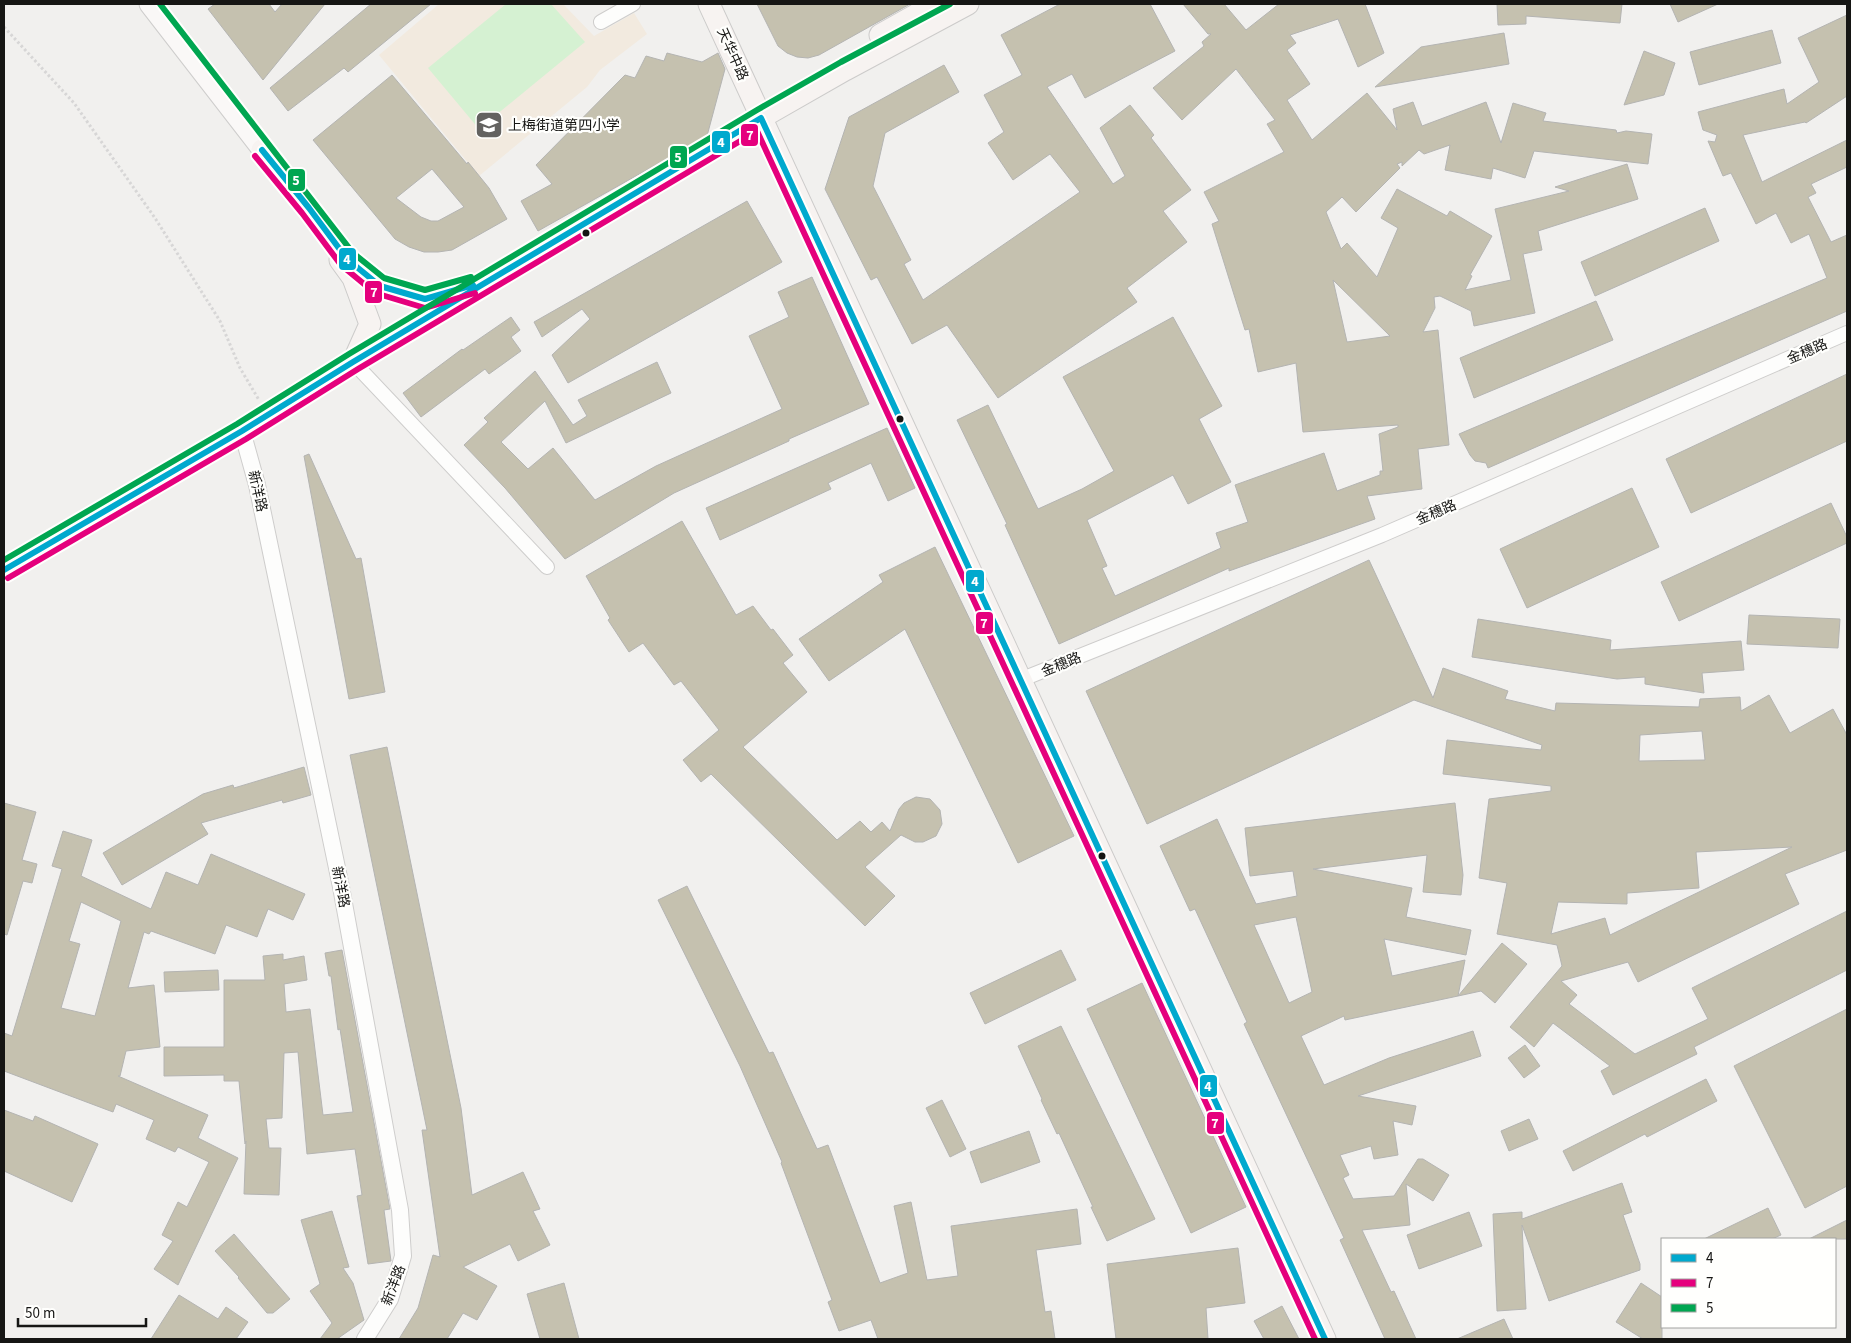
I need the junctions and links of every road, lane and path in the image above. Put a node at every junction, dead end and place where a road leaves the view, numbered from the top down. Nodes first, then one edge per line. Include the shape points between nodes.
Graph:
1 (149, 4) edge
2 (633, 4) edge
3 (709, 4) edge
4 (935, 4) edge
5 (968, 4) edge
6 (601, 22) dead end
7 (4, 27) edge
8 (758, 111) junction
9 (262, 150) junction
10 (488, 281) junction
11 (1847, 333) edge
12 (353, 362) junction
13 (332, 375) tunnel mouth
14 (260, 403) dead end
15 (285, 405) tunnel mouth
16 (242, 432) junction
17 (547, 567) dead end
18 (4, 570) edge
19 (1020, 680) junction
20 (365, 1339) edge
21 (1325, 1339) edge

1 - 9 main road
2 - 6 street
3 - 8 main road, 天华中路
4 - 8 main road
5 - 8 main road via 845,70
7 - 14 path via 74,103 155,218 220,321 240,368
8 - 10 main road
8 - 19 main road, 天华中路
9 - 10 main road via 347,259 380,286 424,299
9 - 12 main road via 353,278 370,324
10 - 12 main road
11 - 19 street, 金穗路 via 1382,535
12 - 13 main road
12 - 17 street
15 - 16 main road
16 - 18 main road
16 - 20 street, 新洋路 via 257,485 341,887 400,1210 403,1256 390,1299
19 - 21 main road, 天华中路

